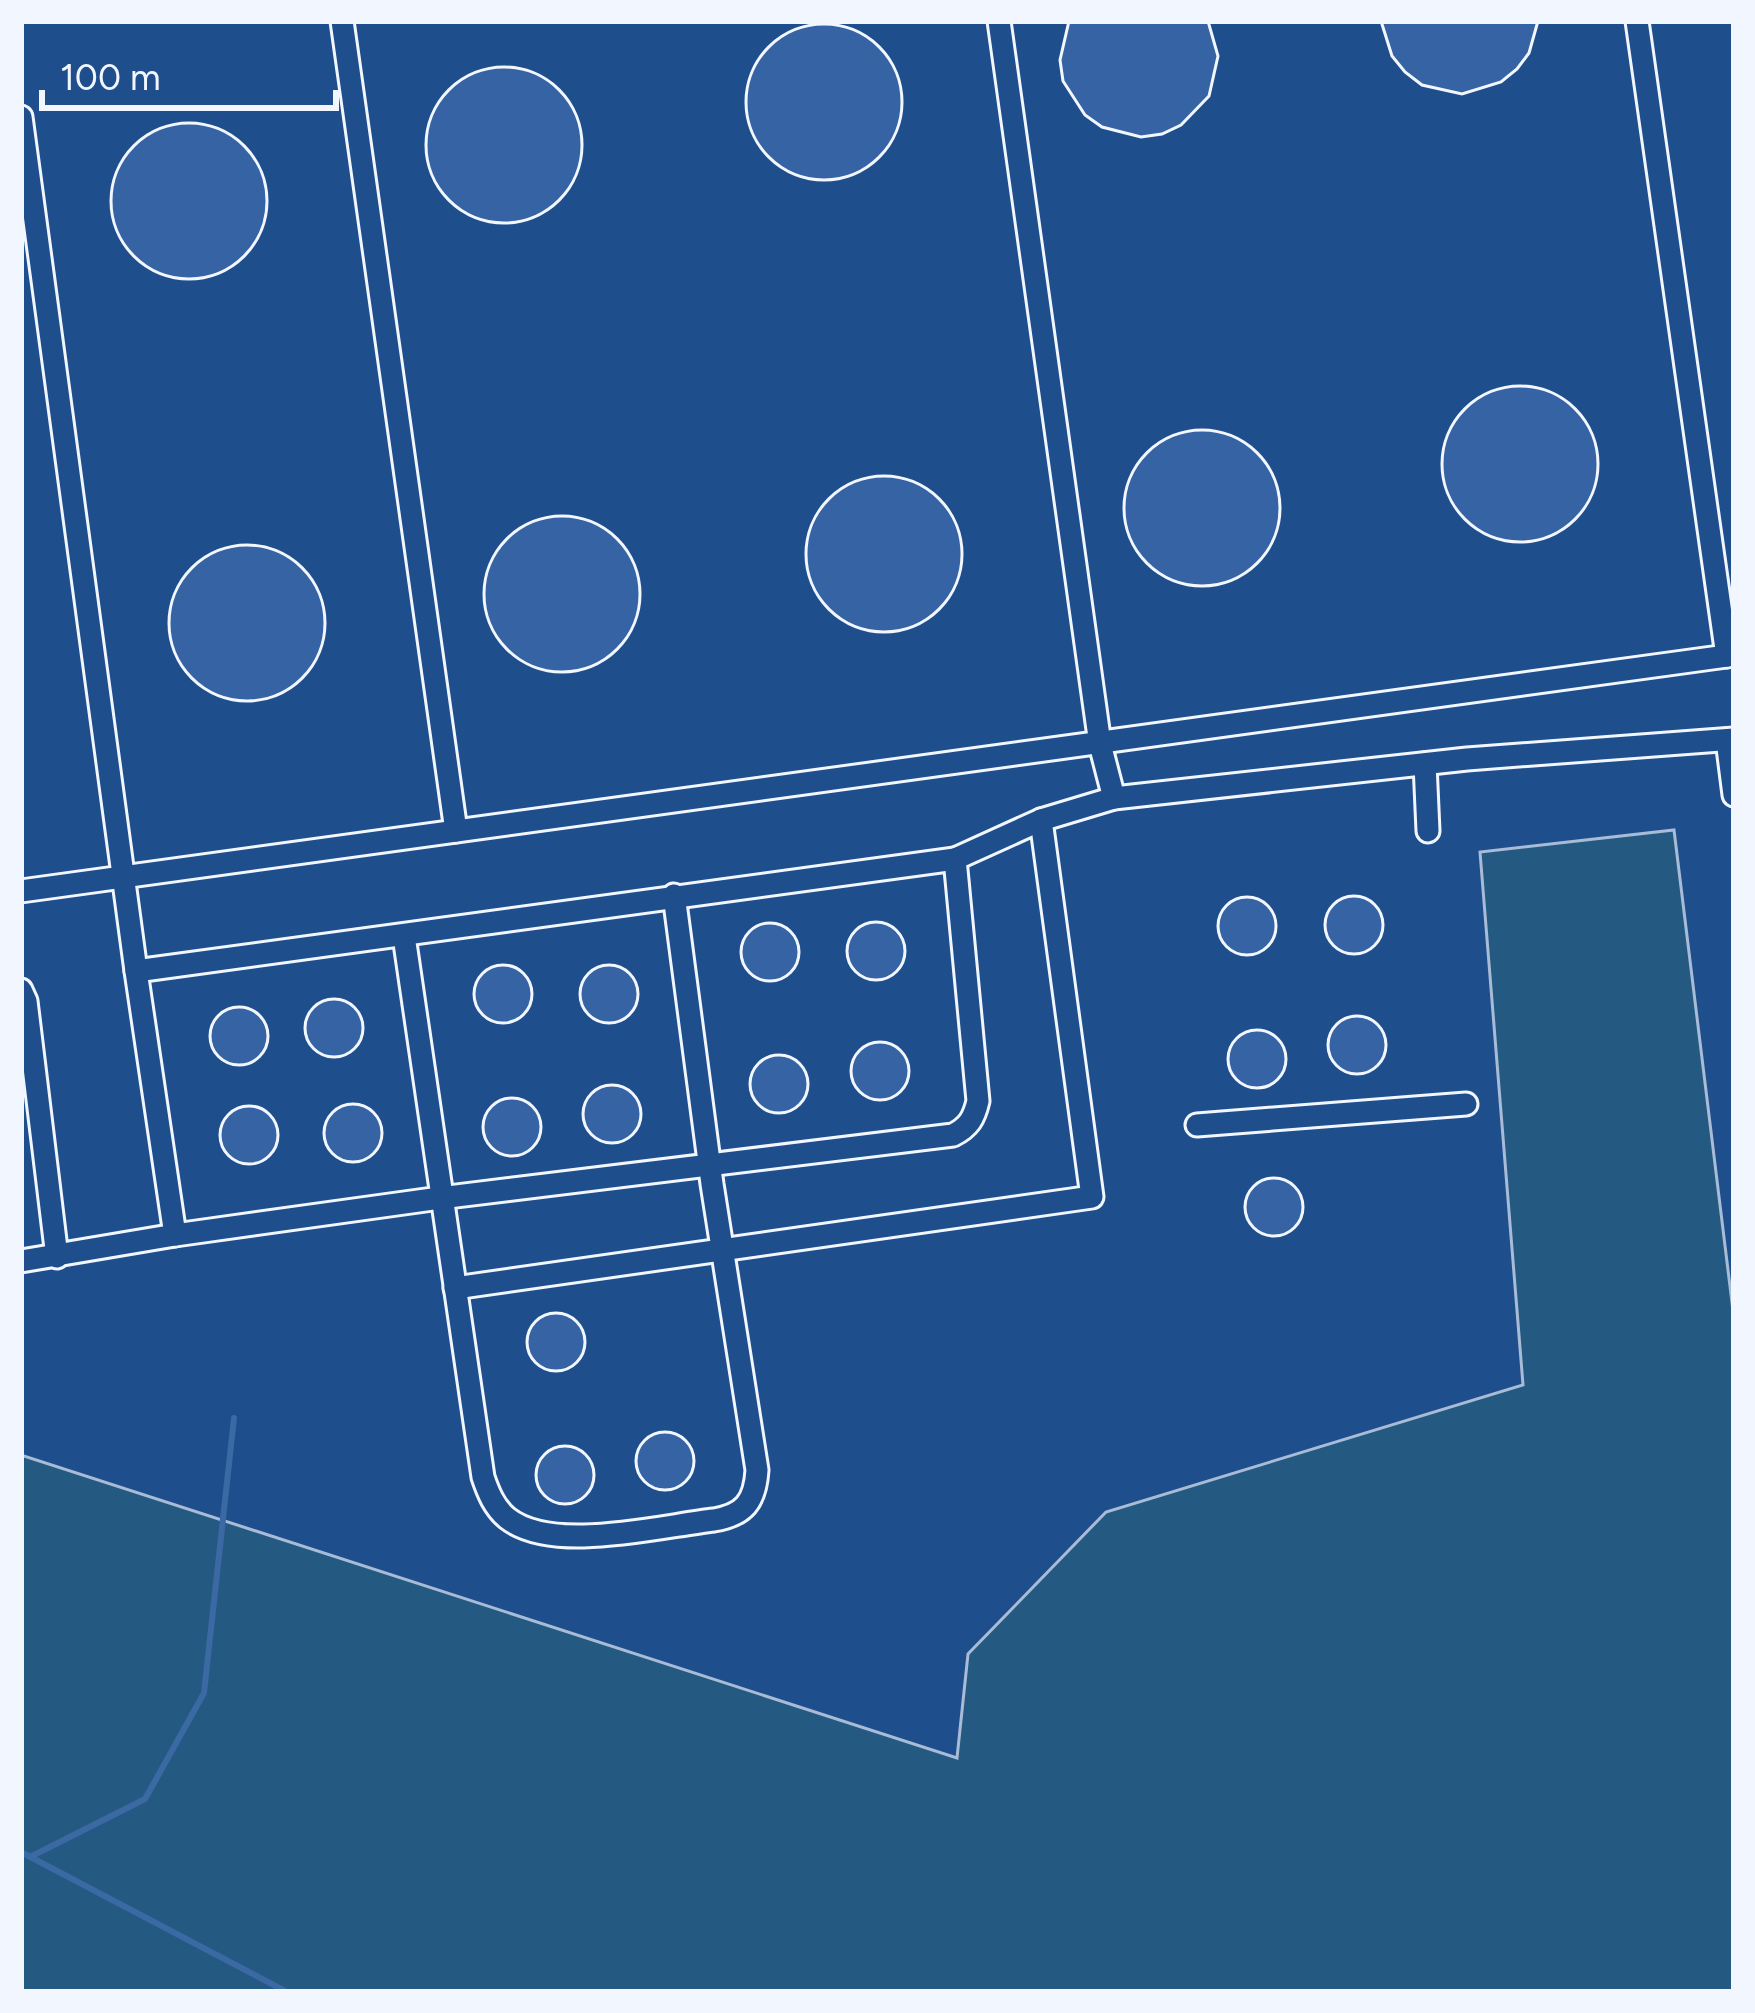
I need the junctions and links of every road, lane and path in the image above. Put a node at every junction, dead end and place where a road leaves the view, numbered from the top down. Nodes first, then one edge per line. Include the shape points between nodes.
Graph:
1 (342, 21) edge
2 (999, 21) edge
3 (1637, 21) edge
4 (21, 117) edge
5 (1730, 656) edge
6 (1730, 739) edge
7 (1100, 744) junction
8 (1425, 764) junction
9 (1734, 795) edge
10 (1114, 798) junction
11 (1041, 820) junction
12 (456, 831) junction
13 (1428, 831) dead end
14 (955, 859) junction
15 (125, 878) junction
16 (21, 891) edge
17 (674, 895) junction
18 (404, 936) junction
19 (136, 971) junction
20 (21, 990) edge
21 (1466, 1104) dead end
22 (1197, 1125) dead end
23 (711, 1175) junction
24 (440, 1198) junction
25 (175, 1235) junction
26 (721, 1237) junction
27 (57, 1257) junction
28 (21, 1261) edge
29 (455, 1288) junction

1 - 12 lane
2 - 7 lane
3 - 5 lane
4 - 15 lane
5 - 7 lane
6 - 8 lane
6 - 9 lane
7 - 10 lane
7 - 12 lane
8 - 10 lane
8 - 13 lane
10 - 11 lane
11 - 14 lane
11 - 26 lane via 1093,1197
12 - 15 lane
14 - 17 lane
14 - 23 lane via 978,1101 964,1129
15 - 16 lane
15 - 19 lane
17 - 18 lane
17 - 23 lane
18 - 19 lane
18 - 24 lane
19 - 25 lane
20 - 27 lane
21 - 22 lane
23 - 24 lane
23 - 26 lane
24 - 25 lane
24 - 29 lane
25 - 27 lane
26 - 29 lane
26 - 29 lane via 757,1470 749,1504 736,1516 570,1537 509,1519 483,1477
27 - 28 lane

